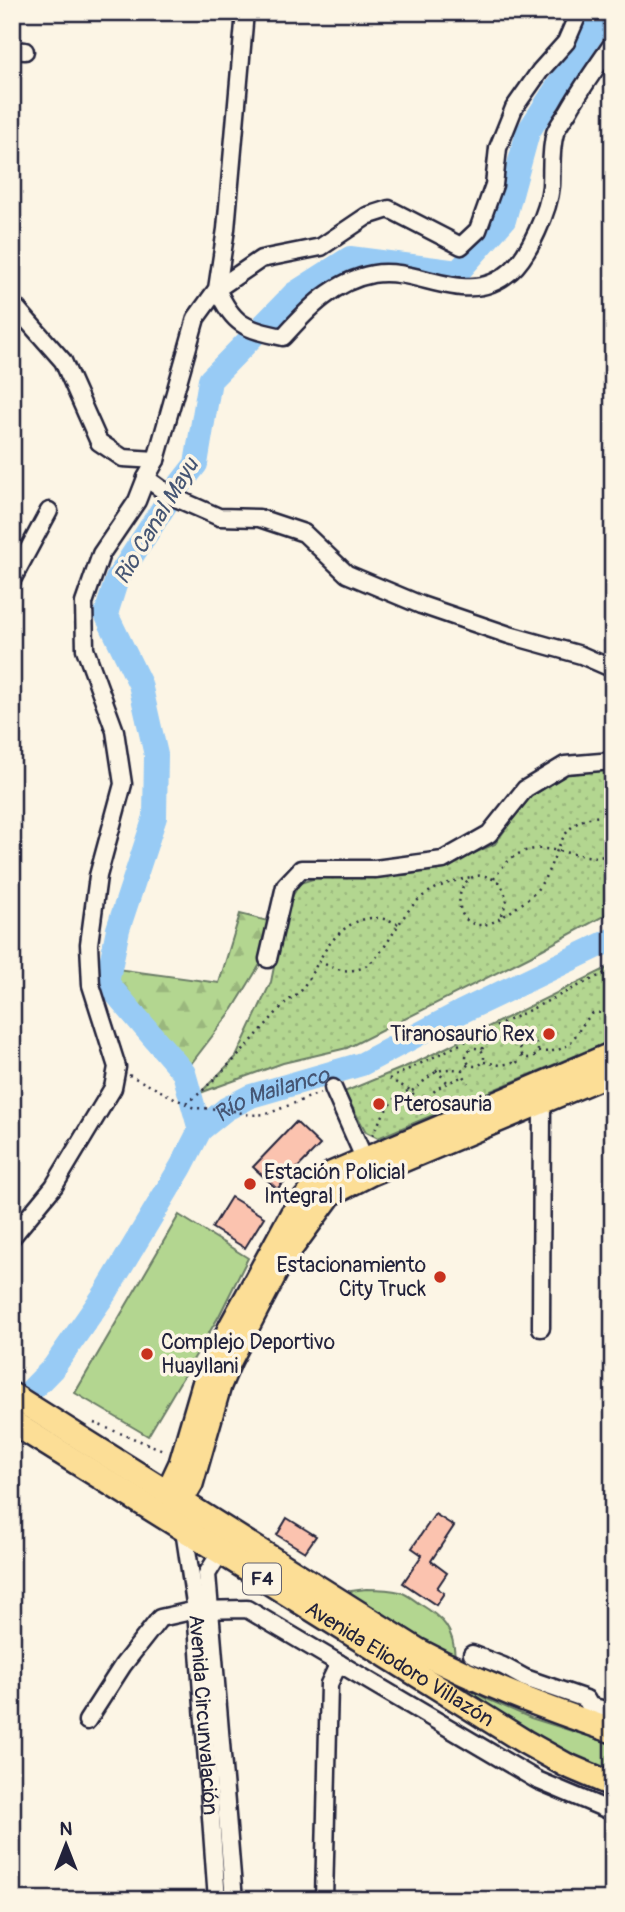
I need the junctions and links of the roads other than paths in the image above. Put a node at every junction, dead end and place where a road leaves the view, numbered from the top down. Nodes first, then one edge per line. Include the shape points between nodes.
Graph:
1 (245, 12) edge
2 (579, 12) edge
3 (613, 43) edge
4 (217, 289) junction
5 (12, 303) edge
6 (156, 460) junction
7 (146, 478) junction
8 (49, 511) dead end
9 (12, 580) edge
10 (613, 669) edge
11 (613, 761) edge
12 (268, 959) dead end
13 (613, 1053) edge
14 (613, 1073) edge
15 (333, 1088) road end
16 (542, 1102) junction
17 (368, 1167) junction
18 (302, 1217) junction
19 (12, 1237) edge
20 (541, 1328) dead end
21 (12, 1395) edge
22 (12, 1422) edge
23 (123, 1479) junction
24 (174, 1497) junction
25 (184, 1530) junction
26 (220, 1553) junction
27 (204, 1610) junction
28 (472, 1654) dead end
29 (339, 1663) junction
30 (613, 1712) edge
31 (87, 1721) dead end
32 (613, 1731) edge
33 (613, 1785) edge
34 (613, 1812) edge
35 (217, 1900) edge
36 (234, 1900) edge
37 (324, 1900) edge

1 - 4 street
2 - 4 street via 566,42 514,108 498,148 494,185 478,230 461,246 389,209 367,216 321,247 261,259
3 - 4 street via 555,132 551,188 535,237 511,271 485,286 454,288 408,276 374,274 346,283 313,304 283,337 251,330 228,313
4 - 6 street via 196,318
5 - 6 street via 63,361 99,442 123,458
6 - 7 street
7 - 10 street via 171,496 219,517 259,518 304,533 347,574 421,606 581,654
7 - 19 street via 137,501 101,554 84,603 85,649 115,731 123,784 98,876 89,944 91,985 117,1067 104,1106 54,1186
8 - 9 street
11 - 12 street via 565,765 525,789 489,834 443,860 375,869 301,869 285,886
13 - 17 main road
14 - 16 main road
15 - 17 street
16 - 17 main road
16 - 20 street
17 - 18 main road via 331,1173 319,1181
18 - 24 main road via 230,1326 204,1381
18 - 24 main road via 220,1386 192,1484
21 - 23 highway, Avenida Eliodoro Villazón / F4
22 - 23 highway, Avenida Eliodoro Villazón / F4
23 - 24 highway, Avenida Eliodoro Villazón / F4
23 - 25 highway, Avenida Eliodoro Villazón / F4
24 - 32 highway, Avenida Eliodoro Villazón / F4 via 464,1675
25 - 26 highway, Avenida Eliodoro Villazón / F4
25 - 27 street, Avenida Circunvalación
26 - 27 street, Avenida Circunvalación via 206,1574
26 - 33 highway, Avenida Eliodoro Villazón / F4 via 524,1742
27 - 29 street via 247,1609
27 - 31 street via 160,1618
27 - 35 street, Avenida Circunvalación
27 - 36 street, Avenida Circunvalación
28 - 30 street
29 - 34 street via 537,1780
29 - 37 street via 329,1684

